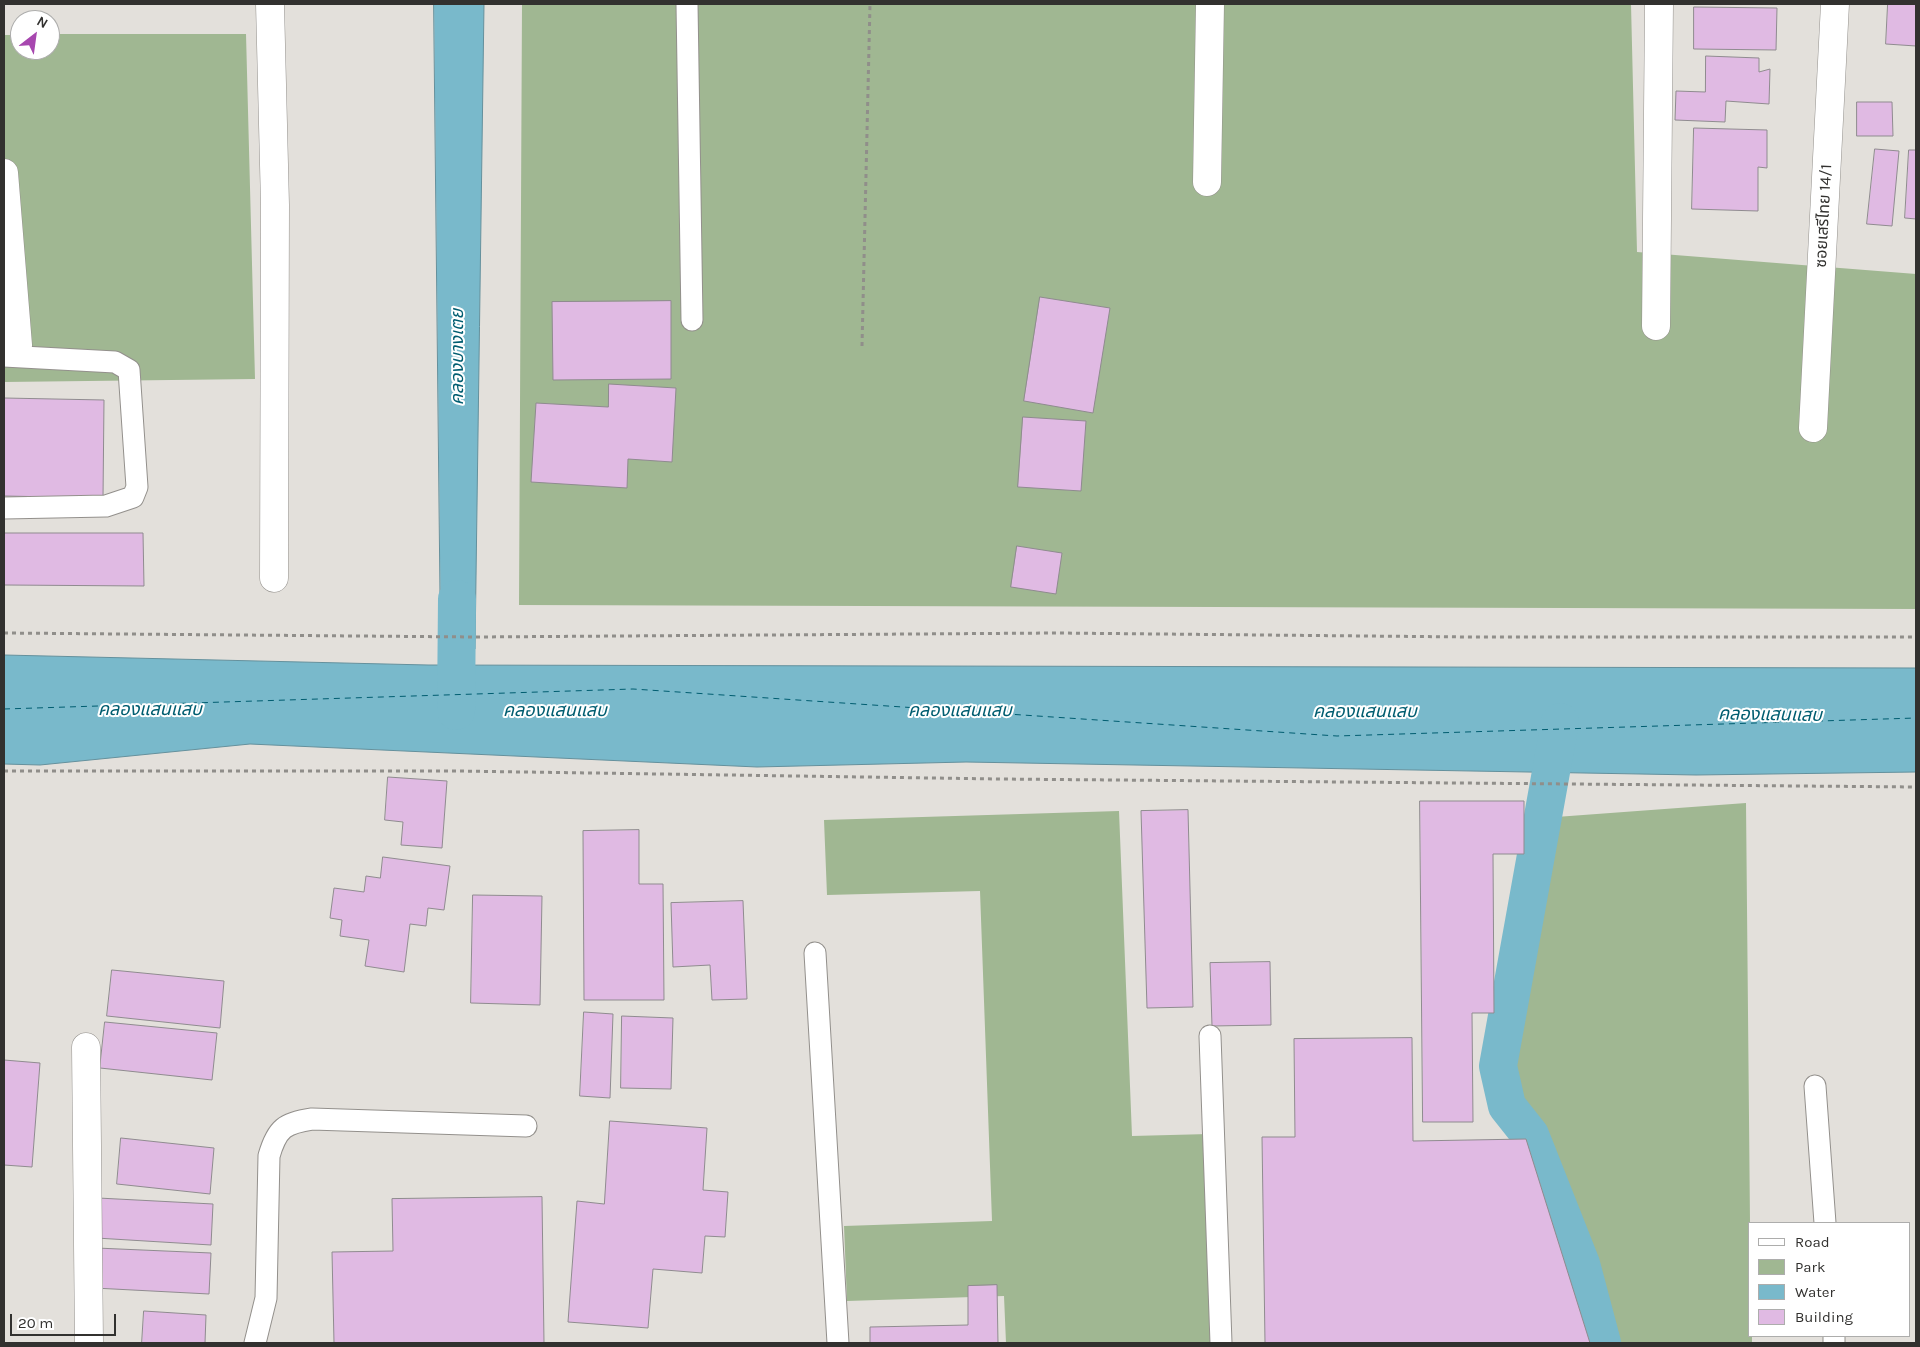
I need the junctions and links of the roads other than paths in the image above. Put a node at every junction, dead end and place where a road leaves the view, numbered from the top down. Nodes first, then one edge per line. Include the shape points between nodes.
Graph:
1 (270, 4) edge
2 (687, 4) edge
3 (1210, 4) edge
4 (1659, 4) edge
5 (1835, 4) edge
6 (4, 173) edge
7 (1207, 182) dead end
8 (692, 320) dead end
9 (1656, 326) dead end
10 (13, 352) edge
11 (1813, 428) dead end
12 (4, 508) edge
13 (274, 578) dead end
14 (816, 953) dead end
15 (1210, 1036) dead end
16 (86, 1047) dead end
17 (1815, 1086) dead end
18 (526, 1126) dead end
19 (1825, 1222) edge
20 (89, 1343) edge
21 (254, 1343) edge
22 (838, 1343) edge
23 (1221, 1343) edge

1 - 13 street via 275,205
2 - 8 lane
3 - 7 street
4 - 9 street
5 - 11 street, ซอยเสรีไทย 14/1
6 - 10 street
10 - 12 lane via 115,362 129,370 137,487 133,497 106,506
14 - 22 lane
15 - 23 lane
16 - 20 street
17 - 19 lane
18 - 21 lane via 312,1119 290,1122 280,1131 269,1156 266,1298

